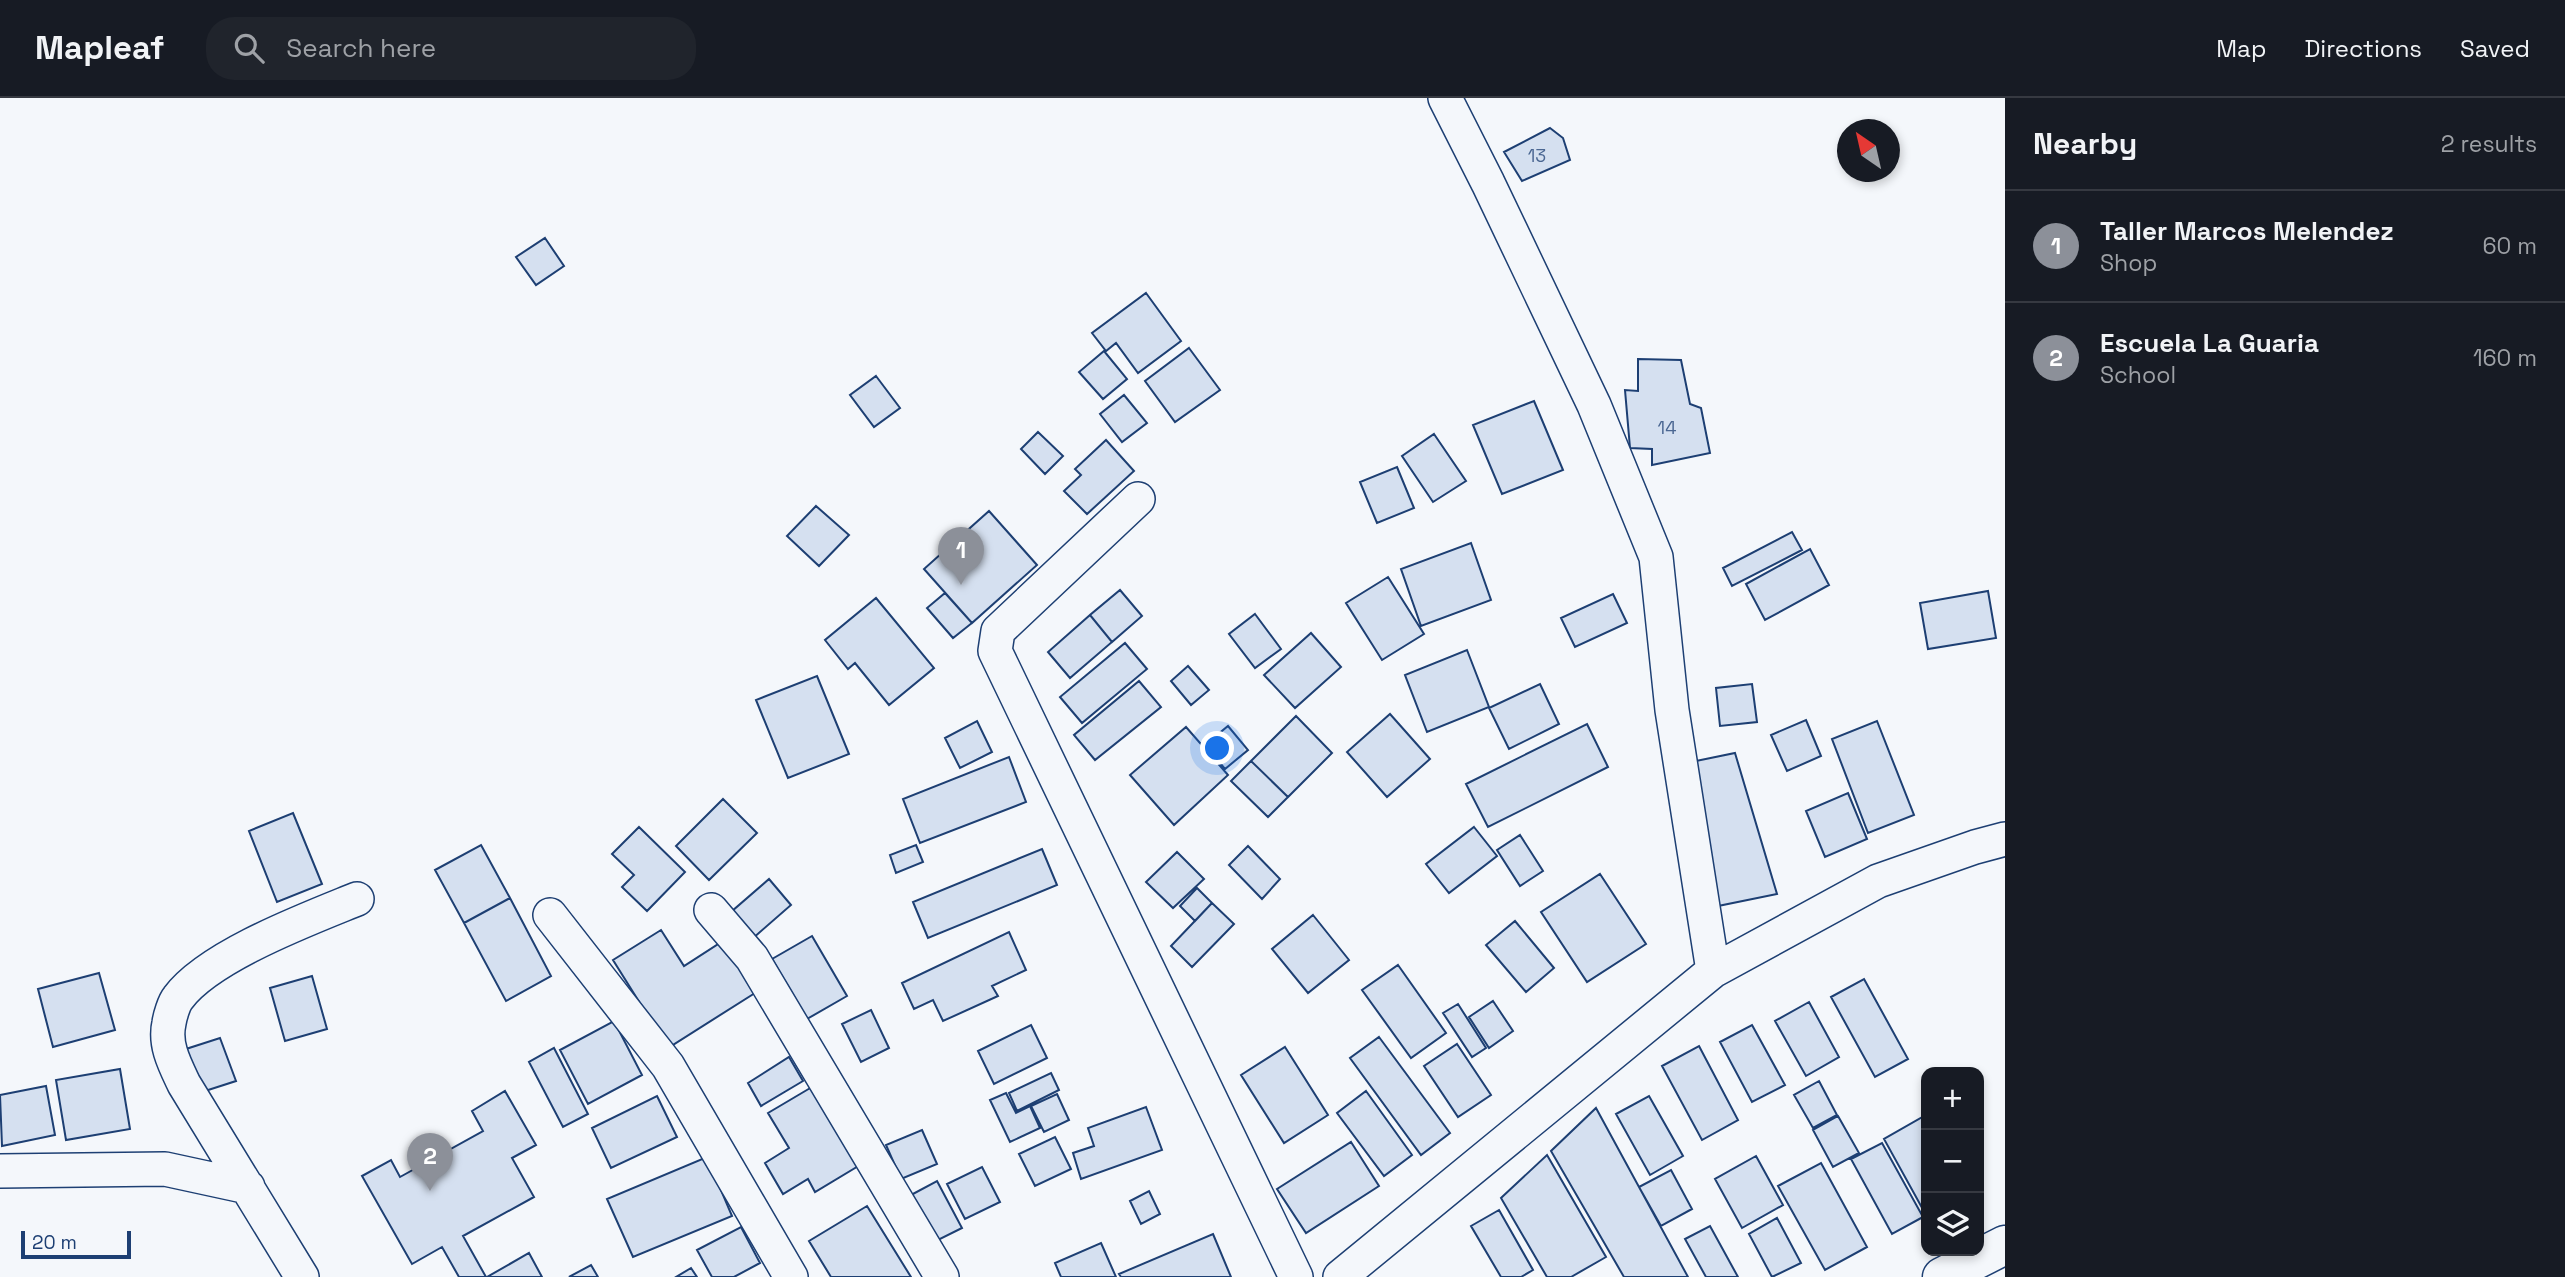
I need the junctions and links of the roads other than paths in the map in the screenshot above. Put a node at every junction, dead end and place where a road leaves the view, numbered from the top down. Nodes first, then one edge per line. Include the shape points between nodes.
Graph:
1 (1445, 98) edge
2 (1138, 499) dead end
3 (2005, 839) edge
4 (357, 899) dead end
5 (711, 910) dead end
6 (550, 915) dead end
7 (1713, 971) junction
8 (0, 1171) edge
9 (248, 1187) junction
10 (2005, 1245) edge
11 (302, 1277) edge
12 (791, 1277) edge
13 (942, 1277) edge
14 (1296, 1277) edge
15 (1340, 1277) edge
16 (1942, 1277) edge

1 - 7 street via 1594,405 1656,557 1672,710
2 - 14 street via 998,631 995,651
3 - 7 street via 1878,881
4 - 9 street via 287,927 210,969 177,998 168,1024 169,1052
5 - 13 street via 752,958
6 - 12 street via 668,1066
7 - 15 street
8 - 9 street via 165,1169
9 - 11 street
10 - 16 highway

